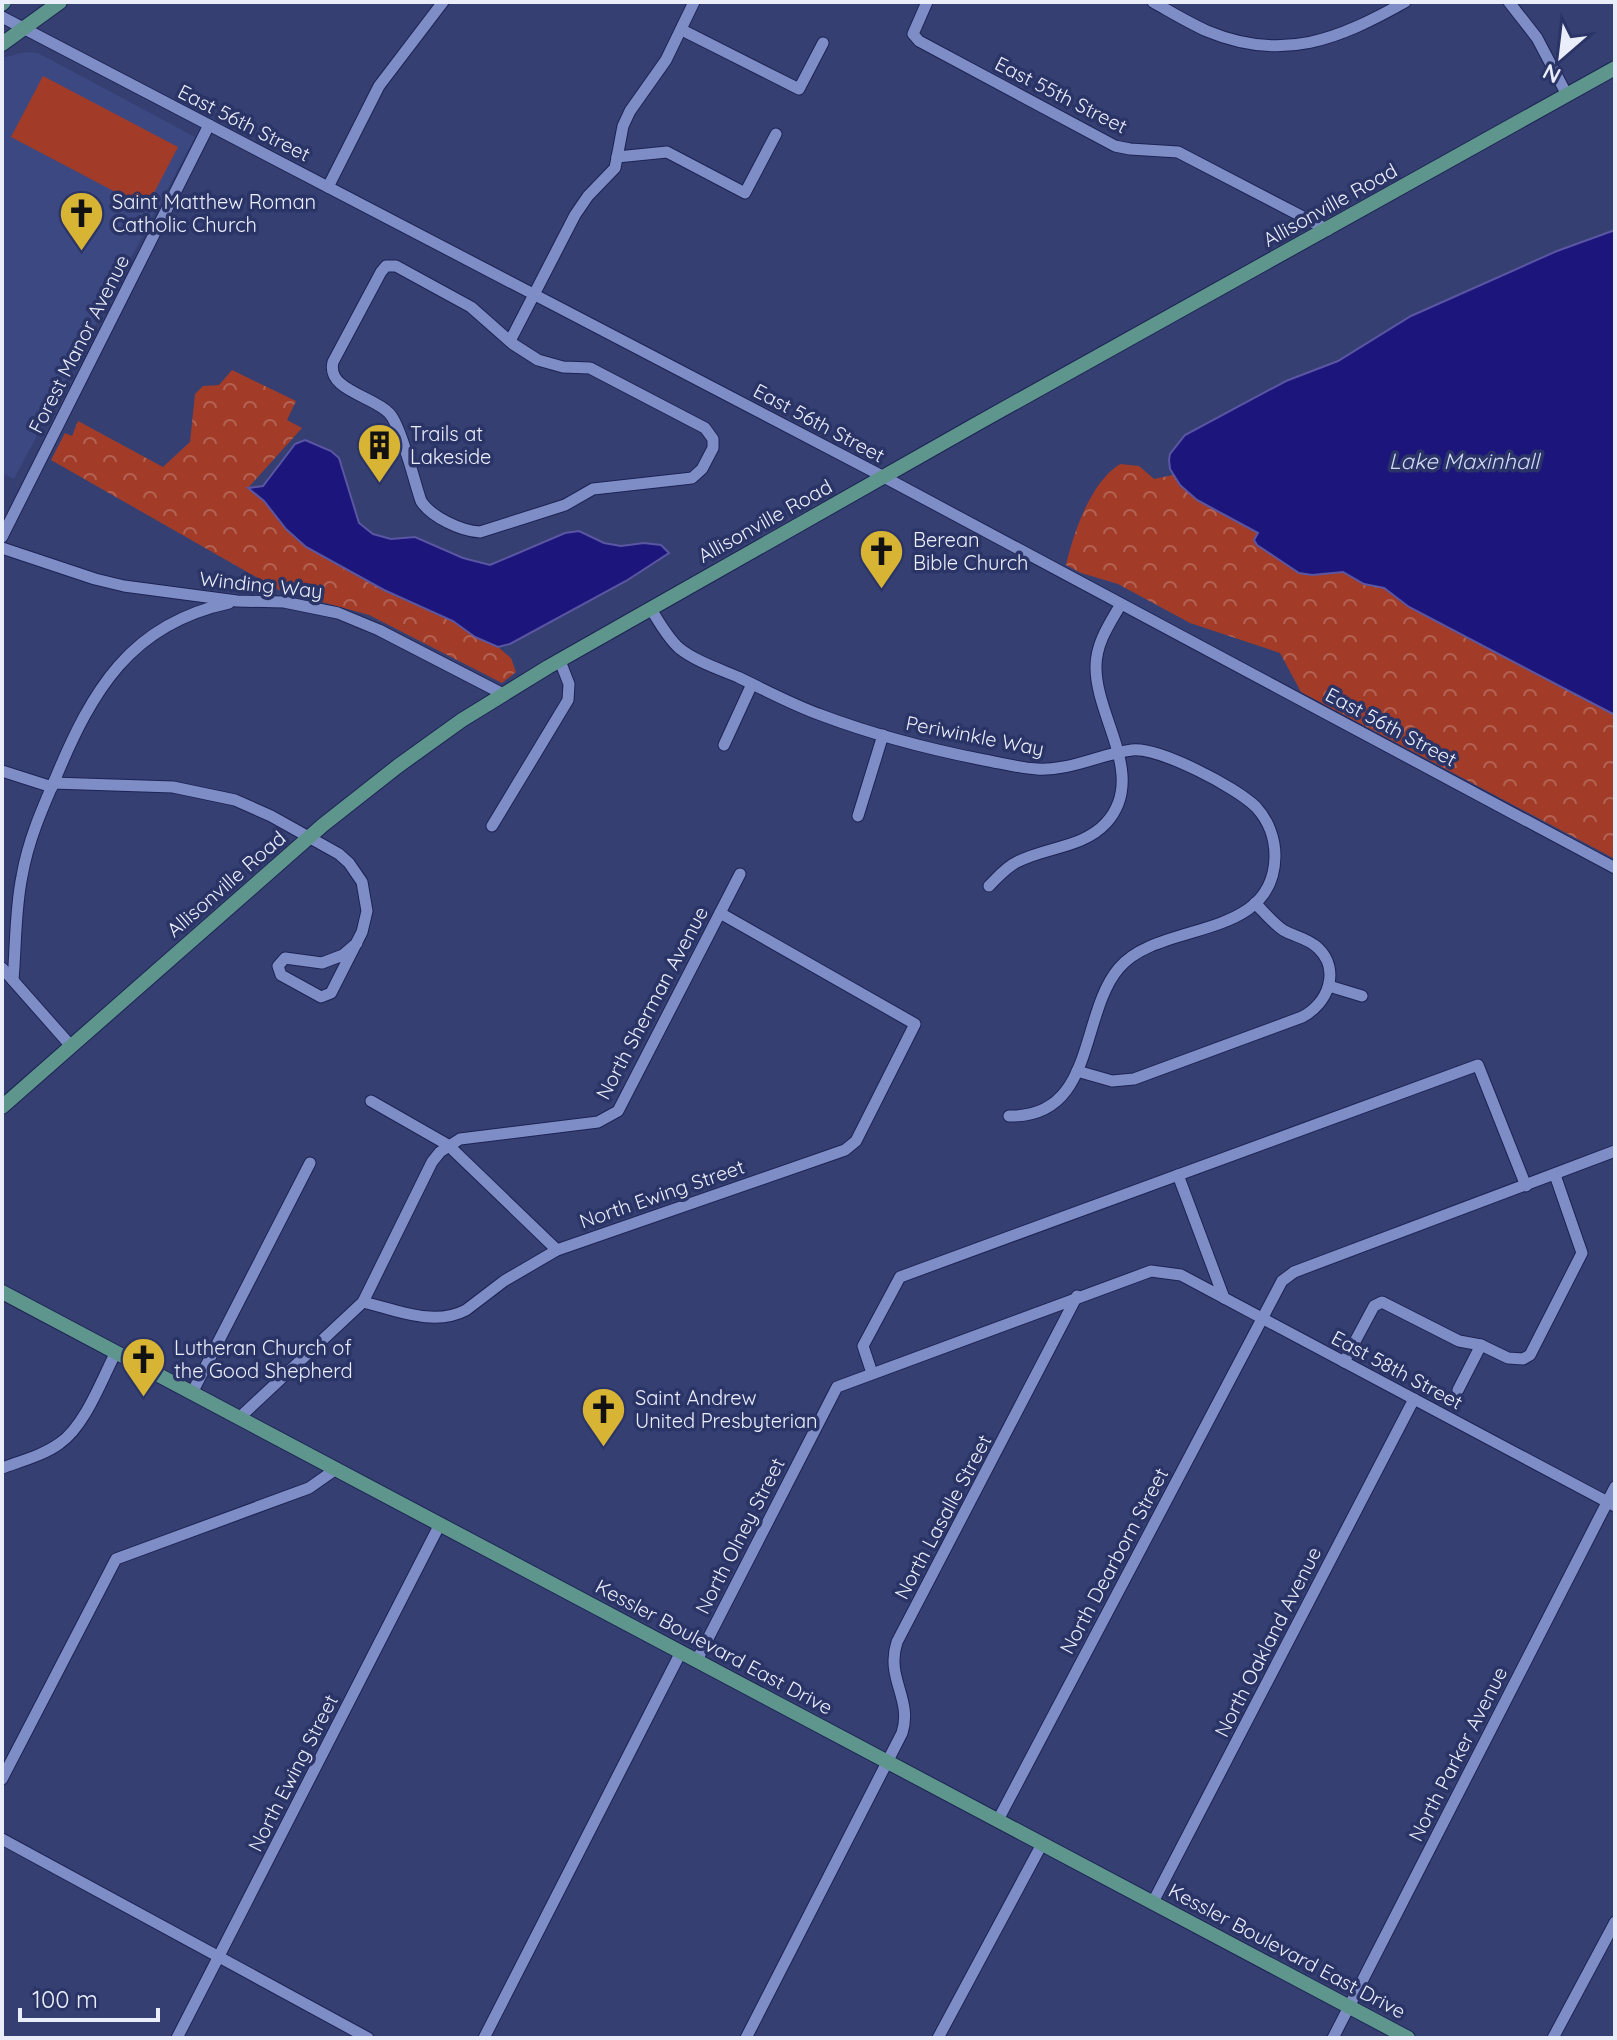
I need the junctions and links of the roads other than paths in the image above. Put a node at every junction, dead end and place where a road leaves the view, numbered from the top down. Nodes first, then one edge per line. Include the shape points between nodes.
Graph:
1 (60, 2) edge
2 (443, 2) edge
3 (694, 2) edge
4 (927, 2) edge
5 (1153, 2) edge
6 (1405, 2) edge
7 (1509, 2) edge
8 (2, 17) edge
9 (24, 28) junction
10 (682, 30) junction
11 (823, 43) dead end
12 (2, 44) edge
13 (1615, 68) edge
14 (1567, 95) junction
15 (209, 125) junction
16 (776, 134) dead end
17 (617, 157) junction
18 (328, 187) junction
19 (1328, 230) junction
20 (535, 295) junction
21 (510, 341) junction
22 (884, 477) junction
23 (2, 537) edge
24 (2, 548) edge
25 (237, 601) junction
26 (1121, 604) junction
27 (651, 609) junction
28 (560, 661) junction
29 (752, 684) junction
30 (503, 694) junction
31 (883, 735) junction
32 (724, 745) dead end
33 (1117, 753) junction
34 (2, 771) edge
35 (52, 785) junction
36 (858, 816) dead end
37 (492, 826) dead end
38 (311, 836) junction
39 (1615, 868) edge
40 (740, 874) dead end
41 (989, 886) dead end
42 (1255, 903) junction
43 (720, 913) junction
44 (357, 943) junction
45 (2, 968) edge
46 (13, 980) junction
47 (1329, 986) junction
48 (1362, 996) dead end
49 (71, 1046) junction
50 (1077, 1071) junction
51 (371, 1101) dead end
52 (2, 1107) edge
53 (1009, 1116) dead end
54 (448, 1145) junction
55 (1615, 1151) edge
56 (310, 1163) dead end
57 (1178, 1175) junction
58 (1555, 1175) junction
59 (1526, 1186) junction
60 (557, 1250) junction
61 (1161, 1270) joint
62 (2, 1292) edge
63 (1077, 1296) junction
64 (1224, 1298) junction
65 (363, 1302) junction
66 (1261, 1318) junction
67 (1481, 1345) junction
68 (116, 1352) junction
69 (1344, 1362) junction
70 (872, 1373) junction
71 (1458, 1390) dead end
72 (192, 1393) junction
73 (1414, 1399) junction
74 (239, 1418) junction
75 (2, 1468) edge
76 (336, 1469) junction
77 (1615, 1487) edge
78 (1611, 1504) edge
79 (440, 1524) junction
80 (681, 1652) junction
81 (697, 1660) junction
82 (887, 1761) junction
83 (2, 1779) edge
84 (998, 1820) junction
85 (2, 1839) edge
86 (1042, 1844) junction
87 (1153, 1902) junction
88 (1615, 1922) edge
89 (219, 1957) junction
90 (1349, 2007) junction
91 (177, 2038) edge
92 (368, 2038) edge
93 (484, 2038) edge
94 (746, 2038) edge
95 (938, 2038) edge
96 (1333, 2038) edge
97 (1408, 2038) edge
98 (1553, 2038) edge

1 - 9 main road
2 - 18 street via 379,86
3 - 10 street
4 - 19 street, East 55th Street via 913,34 919,41 1115,146 1184,154
5 - 6 street via 1208,31 1269,46 1328,40
7 - 14 street via 1537,38
8 - 9 street, East 56th Street
9 - 12 main road
9 - 15 street, East 56th Street
10 - 11 street via 799,89
10 - 17 street via 630,111
13 - 14 main road, Allisonville Road
14 - 19 main road, Allisonville Road
15 - 18 street, East 56th Street
15 - 23 street, Forest Manor Avenue
16 - 17 street via 745,193 667,152
17 - 20 street via 615,168 575,215
18 - 20 street, East 56th Street
19 - 22 main road, Allisonville Road
20 - 21 street
20 - 22 street, East 56th Street
21 - 21 street via 471,307 396,266 383,269 333,362 334,378 390,414 429,511 467,531 485,531 565,505 593,489 687,479 699,473 713,444 705,428 590,368 546,363
22 - 26 street, East 56th Street
22 - 27 main road, Allisonville Road
24 - 25 street, Winding Way via 111,583
25 - 30 street, Winding Way via 284,602 338,613
25 - 35 street via 176,621 124,659 93,699
26 - 33 street via 1099,645 1096,663
26 - 39 street, East 56th Street
27 - 28 main road, Allisonville Road
27 - 29 street, Periwinkle Way via 680,649
28 - 30 main road, Allisonville Road
28 - 37 street via 569,684 568,700
29 - 31 street, Periwinkle Way via 817,714
29 - 32 street
30 - 38 main road, Allisonville Road via 412,755
31 - 33 street, Periwinkle Way via 1035,769
31 - 36 street
33 - 41 street via 1122,790 1105,824 1083,839 1017,862
33 - 42 street, Periwinkle Way via 1161,753 1253,804 1266,821 1275,858 1269,883
34 - 35 street
35 - 38 street via 173,787 235,800
35 - 46 street via 21,879
38 - 44 street via 349,863 362,882 367,911
38 - 49 main road, Allisonville Road
40 - 43 street, North Sherman Avenue
42 - 47 street via 1281,928 1323,953
42 - 50 street via 1234,918 1143,950 1123,963 1108,985
43 - 54 street, North Sherman Avenue via 616,1113 598,1122
43 - 60 street, North Ewing Street via 915,1024 860,1135 849,1147
44 - 44 street via 322,963 285,958 279,972 326,996
45 - 46 street
46 - 49 street
47 - 48 street
47 - 50 street via 1306,1015 1155,1072 1112,1081
49 - 52 main road, Allisonville Road
50 - 53 street via 1047,1108
51 - 54 street
54 - 60 street
54 - 65 street via 432,1162
55 - 58 street, North Dearborn Street
56 - 72 street
57 - 59 street via 1478,1065
57 - 64 street
57 - 70 street via 900,1277 863,1346
58 - 59 street, North Dearborn Street
58 - 67 street via 1581,1244 1581,1259 1530,1355 1512,1360
59 - 66 street, North Dearborn Street via 1294,1272 1277,1287
60 - 65 street, North Ewing Street via 455,1315 428,1317
61 - 63 street, North Olney Street
61 - 64 street, East 58th Street
62 - 68 main road, Kessler Boulevard East Drive
63 - 70 street, North Olney Street
63 - 82 street, North Lasalle Street via 897,1642 893,1672 906,1720
64 - 66 street, East 58th Street
65 - 74 street
66 - 69 street, East 58th Street
66 - 84 street, North Dearborn Street
67 - 69 street via 1459,1341 1378,1302
67 - 71 street
68 - 72 main road, Kessler Boulevard East Drive
68 - 75 street via 69,1436
69 - 73 street, East 58th Street
70 - 81 street, North Olney Street via 837,1387
72 - 74 main road, Kessler Boulevard East Drive
73 - 78 street, East 58th Street
73 - 87 street, North Oakland Avenue
74 - 76 main road, Kessler Boulevard East Drive
76 - 79 main road, Kessler Boulevard East Drive
76 - 83 street via 309,1488 116,1559
77 - 78 street, North Parker Avenue
78 - 90 street, North Parker Avenue
79 - 80 main road, Kessler Boulevard East Drive
79 - 89 street, North Ewing Street
80 - 81 main road, Kessler Boulevard East Drive
80 - 93 street
81 - 82 main road, Kessler Boulevard East Drive
82 - 84 main road, Kessler Boulevard East Drive
82 - 94 street, North Lasalle Street
84 - 86 main road, Kessler Boulevard East Drive
85 - 89 street
86 - 87 main road, Kessler Boulevard East Drive
86 - 95 street
87 - 90 main road, Kessler Boulevard East Drive
88 - 98 street
89 - 91 street, North Ewing Street
89 - 92 street
90 - 96 street, North Parker Avenue
90 - 97 main road, Kessler Boulevard East Drive

